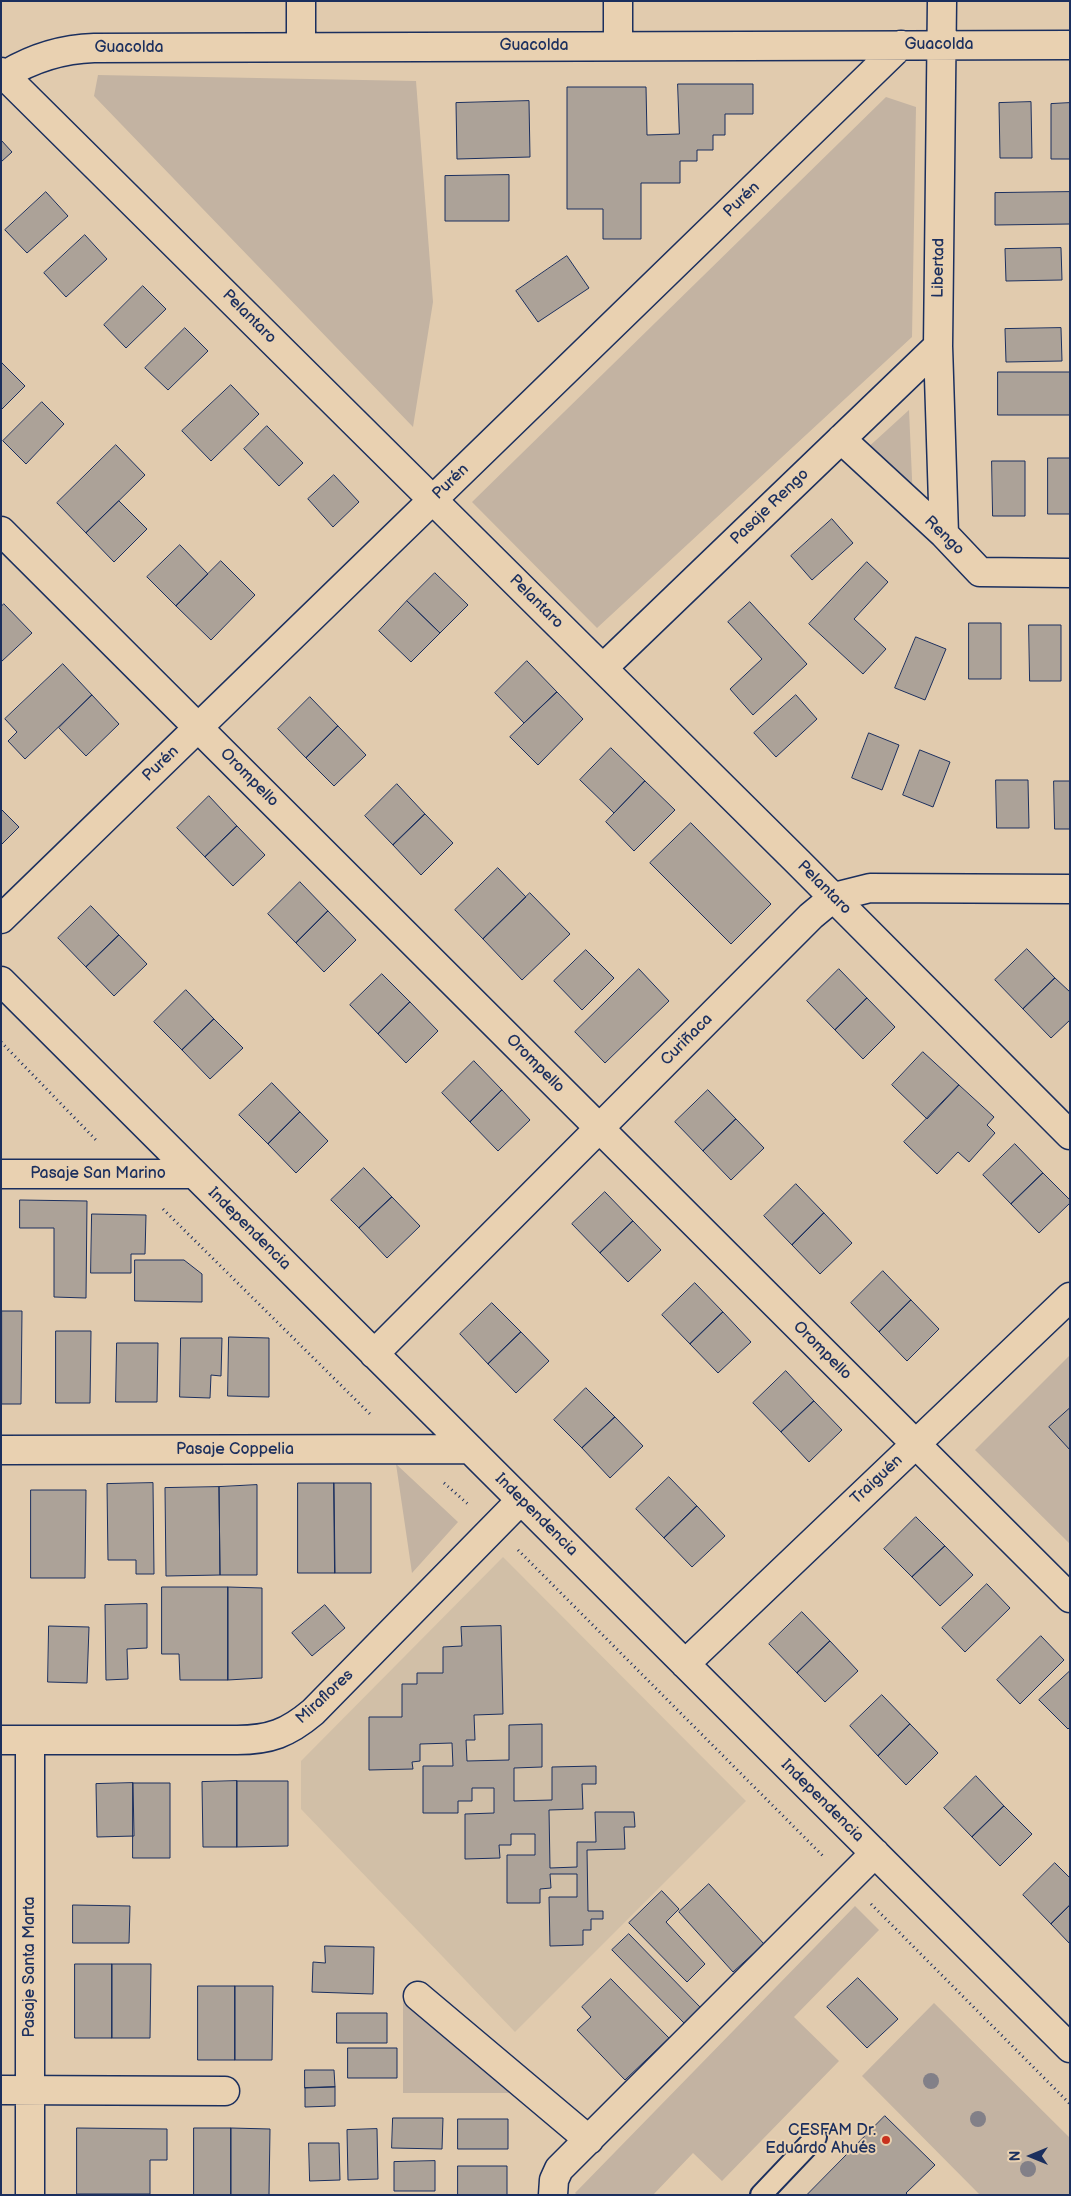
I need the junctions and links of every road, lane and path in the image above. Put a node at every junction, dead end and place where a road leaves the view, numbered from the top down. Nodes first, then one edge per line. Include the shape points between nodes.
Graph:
1 (302, 1) edge
2 (618, 1) edge
3 (942, 1) edge
4 (901, 45) junction
5 (942, 45) junction
6 (1070, 45) edge
7 (618, 46) junction
8 (302, 47) junction
9 (3, 74) edge
10 (938, 346) junction
11 (841, 439) junction
12 (433, 500) junction
13 (1, 530) edge
14 (944, 534) junction
15 (1070, 572) edge
16 (603, 668) junction
17 (199, 728) junction
18 (1070, 889) edge
19 (834, 898) junction
20 (1, 920) edge
21 (1, 982) edge
22 (1, 1042) edge
23 (600, 1128) junction
24 (1070, 1135) edge
25 (1, 1174) edge
26 (128, 1174) junction
27 (194, 1174) junction
28 (1070, 1297) edge
29 (374, 1354) junction
30 (916, 1444) junction
31 (470, 1449) junction
32 (1, 1450) edge
33 (406, 1450) junction
34 (521, 1500) junction
35 (494, 1527) junction
36 (1070, 1598) edge
37 (685, 1664) junction
38 (1, 1740) edge
39 (30, 1740) junction
40 (875, 1853) junction
41 (847, 1881) junction
42 (418, 1996) dead end
43 (1070, 2048) edge
44 (1, 2090) edge
45 (30, 2090) junction
46 (225, 2091) dead end
47 (1070, 2104) edge
48 (816, 2137) dead end
49 (589, 2140) junction
50 (553, 2193) edge
51 (30, 2195) edge
52 (761, 2195) edge

1 - 8 street
2 - 7 street
3 - 5 street, Libertad
4 - 5 street, Guacolda
4 - 7 street, Guacolda
4 - 12 street, Purén
5 - 6 street, Guacolda
5 - 10 street, Libertad
7 - 8 street, Guacolda
8 - 9 street, Guacolda via 74,49 53,52
9 - 12 street, Pelantaro
10 - 11 street, Pasaje Rengo
10 - 14 street, Libertad
11 - 14 street, Rengo
11 - 16 street, Pasaje Rengo
12 - 16 street, Pelantaro
12 - 17 street, Purén
13 - 17 street, Orompello
14 - 15 street, Rengo via 980,572
16 - 19 street, Pelantaro
17 - 20 street, Purén
17 - 23 street, Orompello
18 - 19 street, Curiñaca via 870,888
19 - 23 street, Curiñaca via 810,916
19 - 24 street, Pelantaro
21 - 27 street, Independencia
22 - 26 path
23 - 29 street, Curiñaca
23 - 30 street, Orompello
25 - 26 street, Pasaje San Marino
26 - 27 street, Pasaje San Marino
26 - 33 path
27 - 29 street, Independencia
28 - 30 street, Traiguén
29 - 31 street, Independencia
30 - 36 street, Orompello
30 - 37 street, Traiguén
31 - 33 street, Pasaje Coppelia
31 - 34 street, Independencia
32 - 33 street, Pasaje Coppelia
33 - 35 path
34 - 35 street, Miraflores
34 - 37 street, Independencia
35 - 39 street, Miraflores via 313,1712 296,1726 277,1735 257,1740
35 - 41 path
37 - 40 street, Independencia
38 - 39 street, Miraflores
39 - 45 street, Pasaje Santa Marta
40 - 41 street
40 - 43 street, Independencia
41 - 47 path
41 - 49 street
42 - 49 street
44 - 45 street
45 - 46 street
45 - 51 street, Pasaje Santa Marta
48 - 52 lane
49 - 50 street via 559,2170

